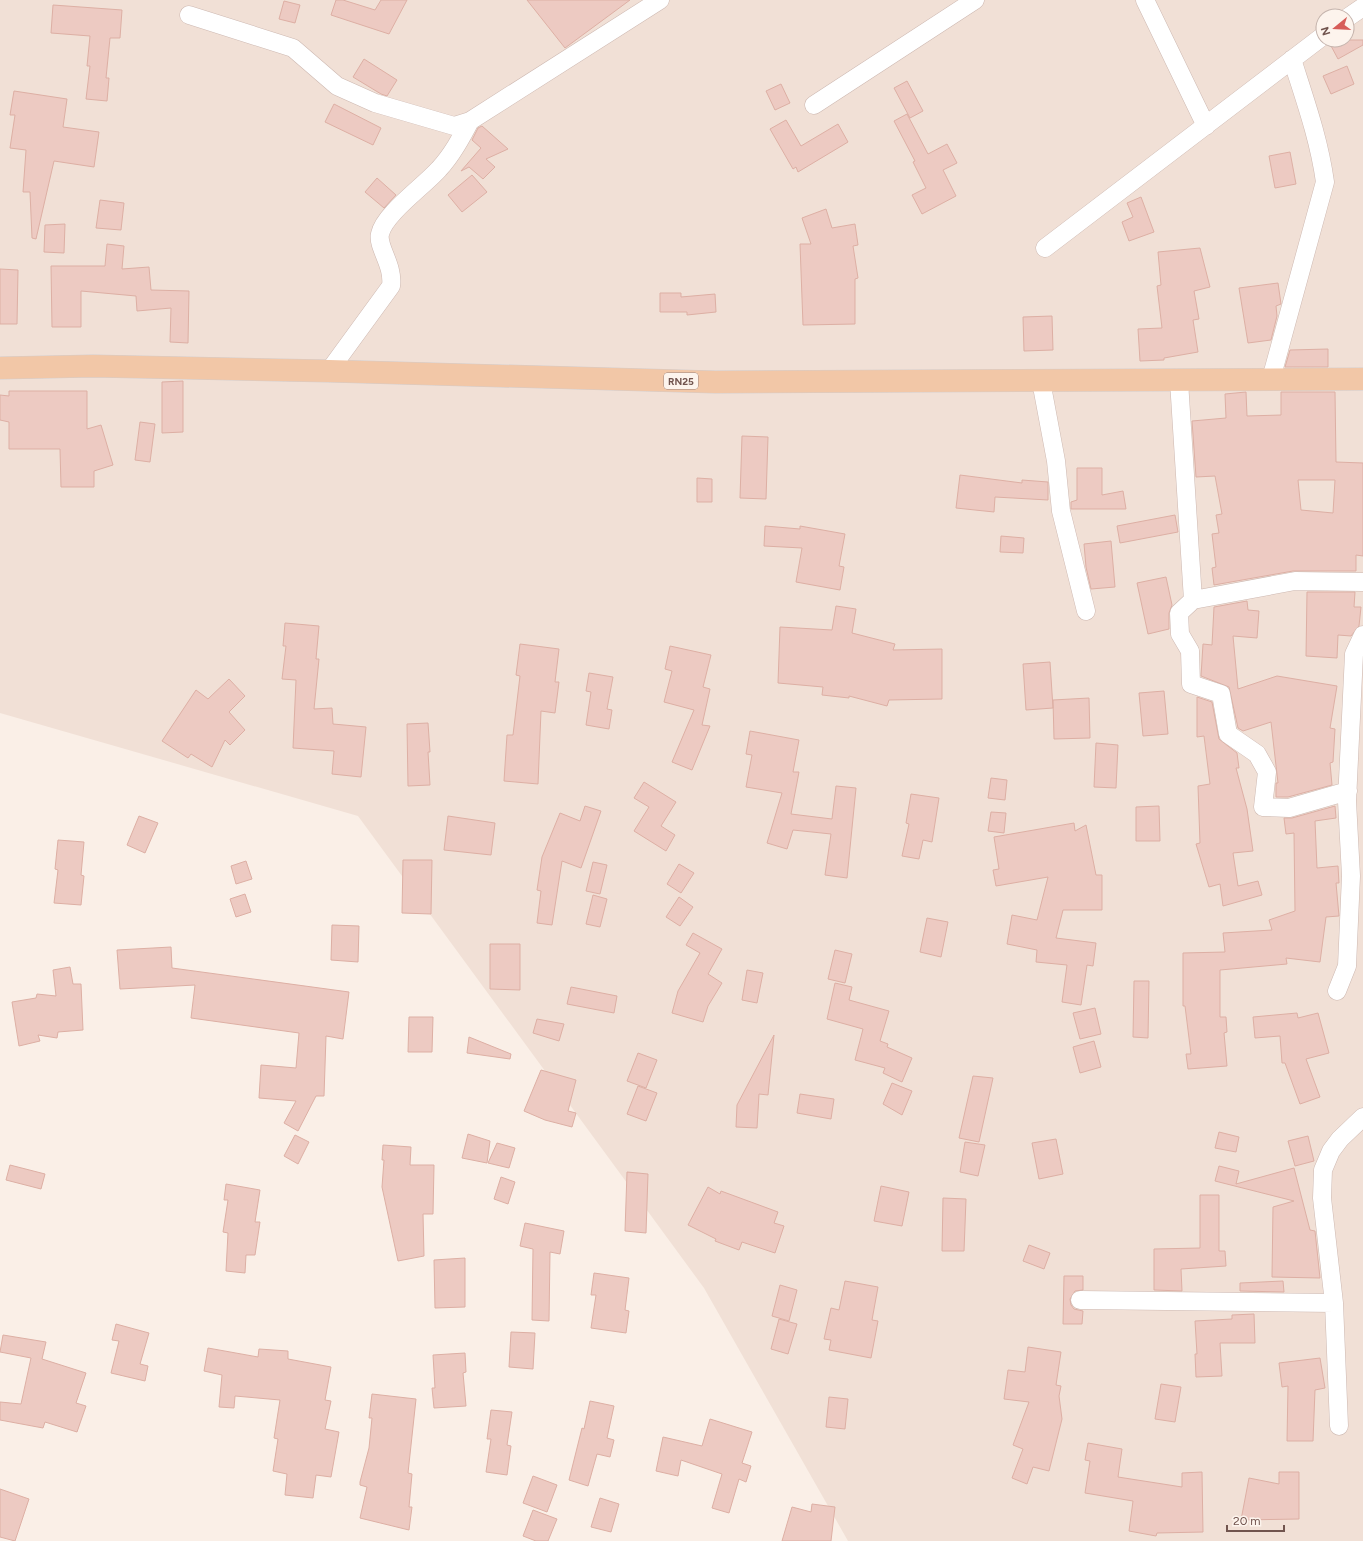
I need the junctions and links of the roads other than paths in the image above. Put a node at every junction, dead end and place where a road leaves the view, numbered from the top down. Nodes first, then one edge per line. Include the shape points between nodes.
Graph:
1 (660, 0) edge
2 (975, 0) edge
3 (1145, 0) edge
4 (189, 15) dead end
5 (1315, 42) edge
6 (1292, 59) junction
7 (814, 105) dead end
8 (470, 121) junction
9 (1206, 126) junction
10 (1045, 248) dead end
11 (0, 368) edge
12 (329, 371) junction
13 (1271, 379) junction
14 (1363, 380) edge
15 (1041, 381) junction
16 (1179, 381) junction
17 (1363, 582) edge
18 (1193, 600) junction
19 (1086, 611) dead end
20 (1363, 635) edge
21 (1348, 791) junction
22 (1337, 991) dead end
23 (1363, 1117) edge
24 (1080, 1300) dead end
25 (1334, 1303) junction
26 (1339, 1426) dead end

1 - 8 street
2 - 7 street
3 - 9 street
4 - 8 street via 293,48 337,86 374,103 454,126
5 - 6 street
6 - 9 street
6 - 13 street via 1315,128 1325,182
8 - 12 street via 439,169 384,224 380,235 381,244 393,276 391,286
9 - 10 street
11 - 12 main road, RN25 via 93,366
12 - 15 main road, RN25 via 715,382
13 - 14 main road, RN25
13 - 16 main road, RN25
15 - 16 main road, RN25
15 - 19 street via 1056,461 1061,511
16 - 18 street
17 - 18 street via 1295,582
18 - 21 street via 1179,613 1180,634 1190,651 1192,684 1221,694 1228,734 1257,754 1267,772 1262,807 1289,808
20 - 21 street via 1354,654
21 - 22 street via 1351,876 1346,966
23 - 25 street via 1340,1139 1331,1151 1323,1170 1322,1198
24 - 25 street
25 - 26 street

